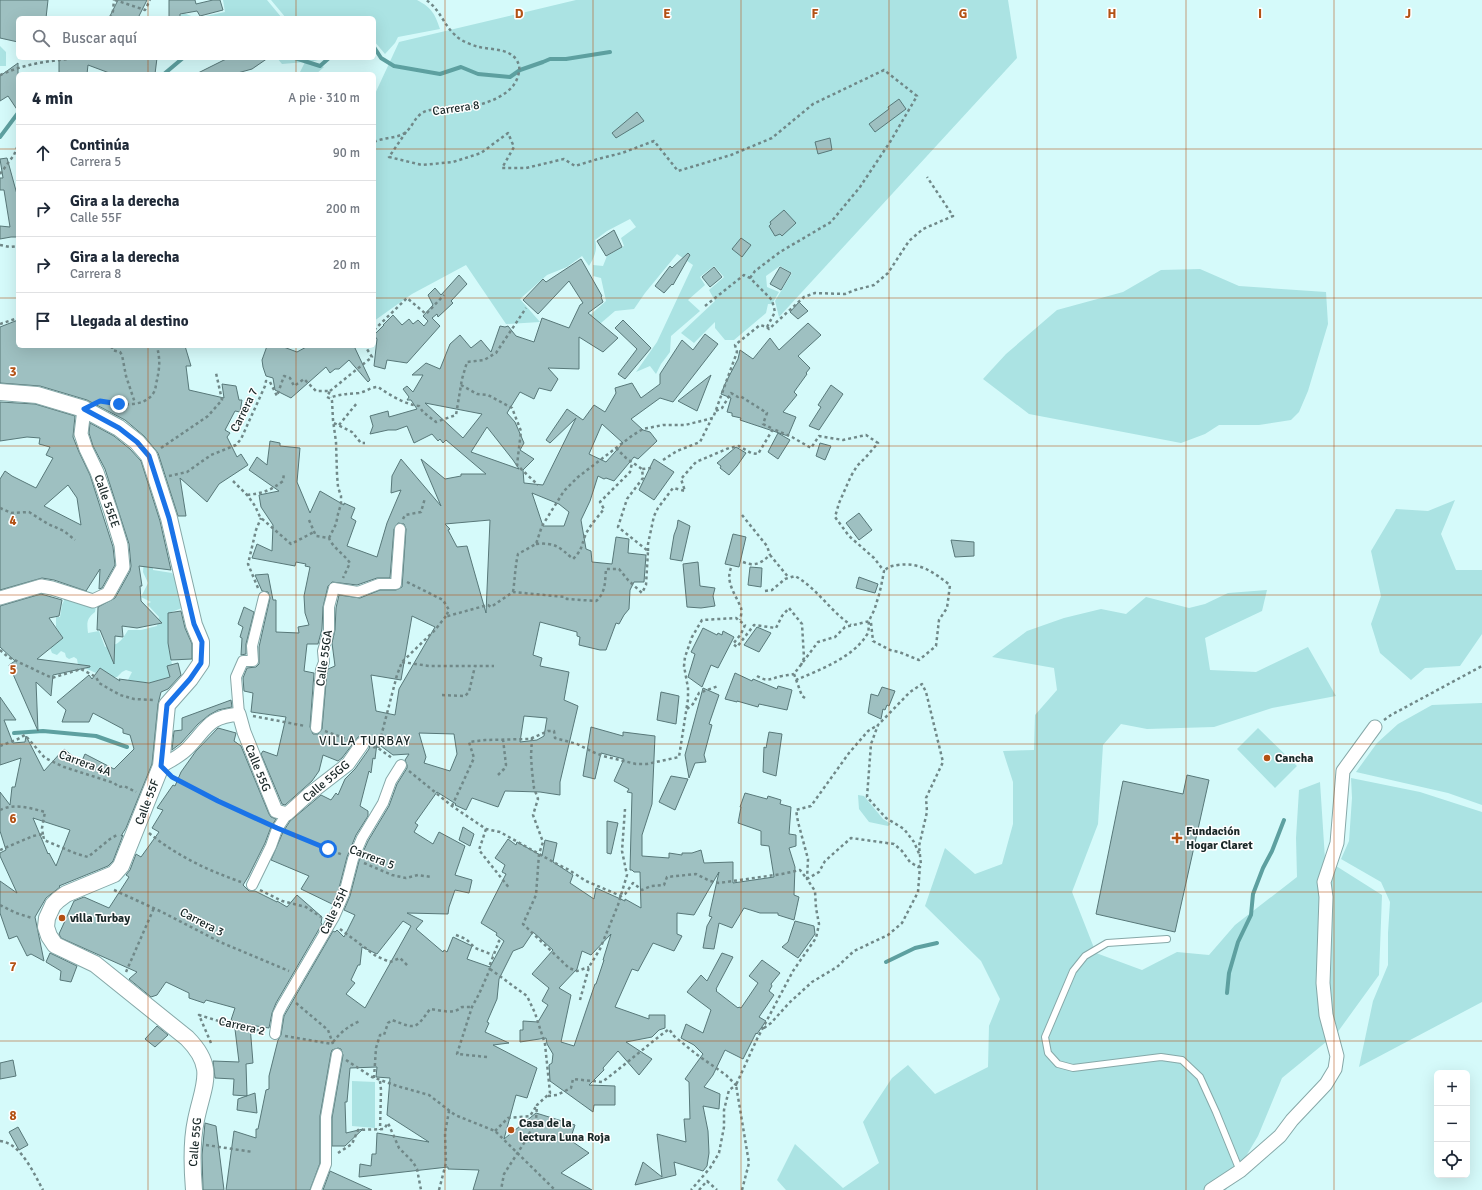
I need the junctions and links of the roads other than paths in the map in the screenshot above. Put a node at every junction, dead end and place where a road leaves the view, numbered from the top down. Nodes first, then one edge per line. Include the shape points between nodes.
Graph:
1 (0, 392) edge
2 (84, 409) junction
3 (400, 529) road end
4 (264, 597) road end
5 (0, 598) edge
6 (239, 714) junction
7 (1375, 727) dead end
8 (316, 728) dead end
9 (362, 744) dead end
10 (401, 765) road end
11 (161, 766) junction
12 (287, 814) junction
13 (252, 885) dead end
14 (1168, 939) dead end
15 (275, 1034) road end
16 (335, 1049) road end
17 (206, 1070) joint
18 (1240, 1171) junction
19 (194, 1190) edge
20 (316, 1190) edge
21 (1211, 1190) edge

1 - 2 street via 37,395
2 - 5 street, Calle 55EE via 81,434 97,472 121,545 123,567 108,594 93,601 41,586
2 - 11 street, Calle 55F via 119,428 137,442 149,456 169,518 194,624 202,642 201,663 167,705
3 - 8 street, Calle 55GA via 396,580 358,592 335,588 329,607 329,630 321,670
4 - 6 street via 252,646 253,661 243,662 236,677
6 - 11 street via 224,715 209,724 186,750
6 - 12 street, Calle 55G via 276,811
7 - 18 street via 1343,772 1337,843 1324,882 1326,897 1323,983 1326,1015 1337,1056 1335,1069 1326,1084 1280,1136
9 - 12 street, Calle 55GG via 348,764
10 - 15 street, Calle 55H via 391,781 383,803 362,838 334,917 278,1014
11 - 17 street, Calle 55F via 121,866 114,874 66,894 58,900 53,905 46,927 54,945 94,964 187,1038 196,1047
12 - 13 street via 277,828 269,852
14 - 18 lane via 1107,943 1085,956 1073,971 1045,1037 1048,1053 1058,1064 1072,1068 1161,1057 1182,1060 1200,1077
16 - 20 street via 326,1117 326,1164
17 - 19 street, Calle 55G via 192,1144
18 - 21 street

